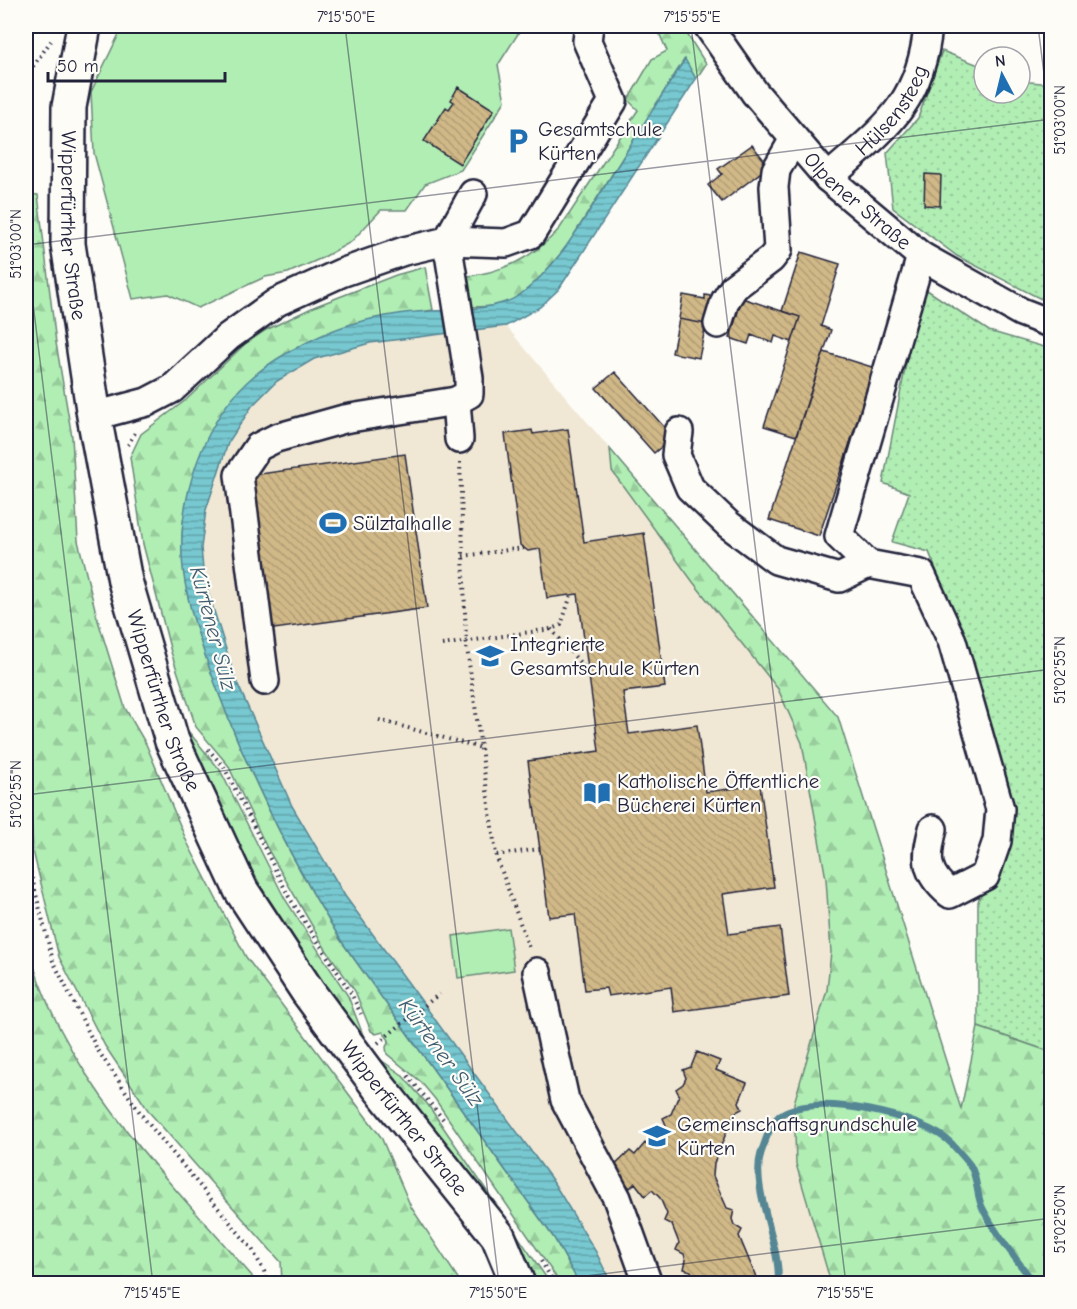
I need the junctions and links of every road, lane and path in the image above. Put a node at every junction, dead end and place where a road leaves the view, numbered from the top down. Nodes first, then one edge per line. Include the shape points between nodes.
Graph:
1 (589, 26) edge
2 (708, 26) edge
3 (928, 26) edge
4 (70, 30) edge
5 (26, 76) edge
6 (794, 139) junction
7 (828, 178) junction
8 (473, 194) dead end
9 (449, 250) junction
10 (921, 256) junction
11 (718, 324) dead end
12 (1052, 324) edge
13 (456, 401) junction
14 (147, 402) junction
15 (94, 416) junction
16 (679, 432) dead end
17 (459, 439) joint
18 (127, 448) dead end
19 (524, 548) dead end
20 (463, 556) junction
21 (868, 564) junction
22 (571, 595) dead end
23 (551, 629) junction
24 (466, 641) junction
25 (442, 645) dead end
26 (588, 672) dead end
27 (264, 681) dead end
28 (379, 720) dead end
29 (201, 742) dead end
30 (481, 748) junction
31 (933, 829) dead end
32 (540, 849) dead end
33 (26, 855) edge
34 (496, 855) junction
35 (537, 972) joint
36 (439, 994) dead end
37 (362, 1017) dead end
38 (372, 1040) dead end
39 (375, 1046) junction
40 (379, 1051) dead end
41 (404, 1072) dead end
42 (444, 1120) dead end
43 (534, 1251) dead end
44 (267, 1284) edge
45 (518, 1284) edge
46 (555, 1284) edge
47 (648, 1284) edge

1 - 9 street via 587,41 613,102 531,234 506,243
2 - 6 street, Olpener Straße via 755,93
3 - 7 street, Hülsensteeg via 914,87 887,126
4 - 5 path
4 - 15 main road, Wipperfürther Straße via 68,244
6 - 7 street, Olpener Straße
6 - 11 street via 776,170 777,250 734,287
7 - 10 street, Olpener Straße
8 - 9 street
9 - 13 street via 469,378 468,394
9 - 14 street via 404,251 341,273 277,302 228,337 172,389
10 - 12 street, Olpener Straße via 1021,312
10 - 21 street via 839,536
13 - 17 street
13 - 27 street via 298,430 258,447 244,464 239,475
14 - 15 street
14 - 18 path
15 - 45 main road, Wipperfürther Straße via 124,580 172,741 241,890 308,992 498,1236
16 - 21 street via 676,455 690,488 729,525 776,560 839,578
17 - 20 path
19 - 20 path
20 - 24 path
21 - 31 street via 921,574 951,641 1000,809 997,841 985,876 950,894 934,881 928,848
22 - 23 path via 561,625
23 - 24 path
23 - 26 path
24 - 25 path
24 - 30 path
28 - 30 path
29 - 37 path via 224,767 289,897 351,993
30 - 34 path
32 - 34 path
33 - 44 path via 53,961 97,1049 143,1117 252,1249
34 - 35 path
35 - 47 street via 565,1100 617,1198
36 - 39 path
38 - 39 path
39 - 40 path
41 - 42 path
43 - 46 path

